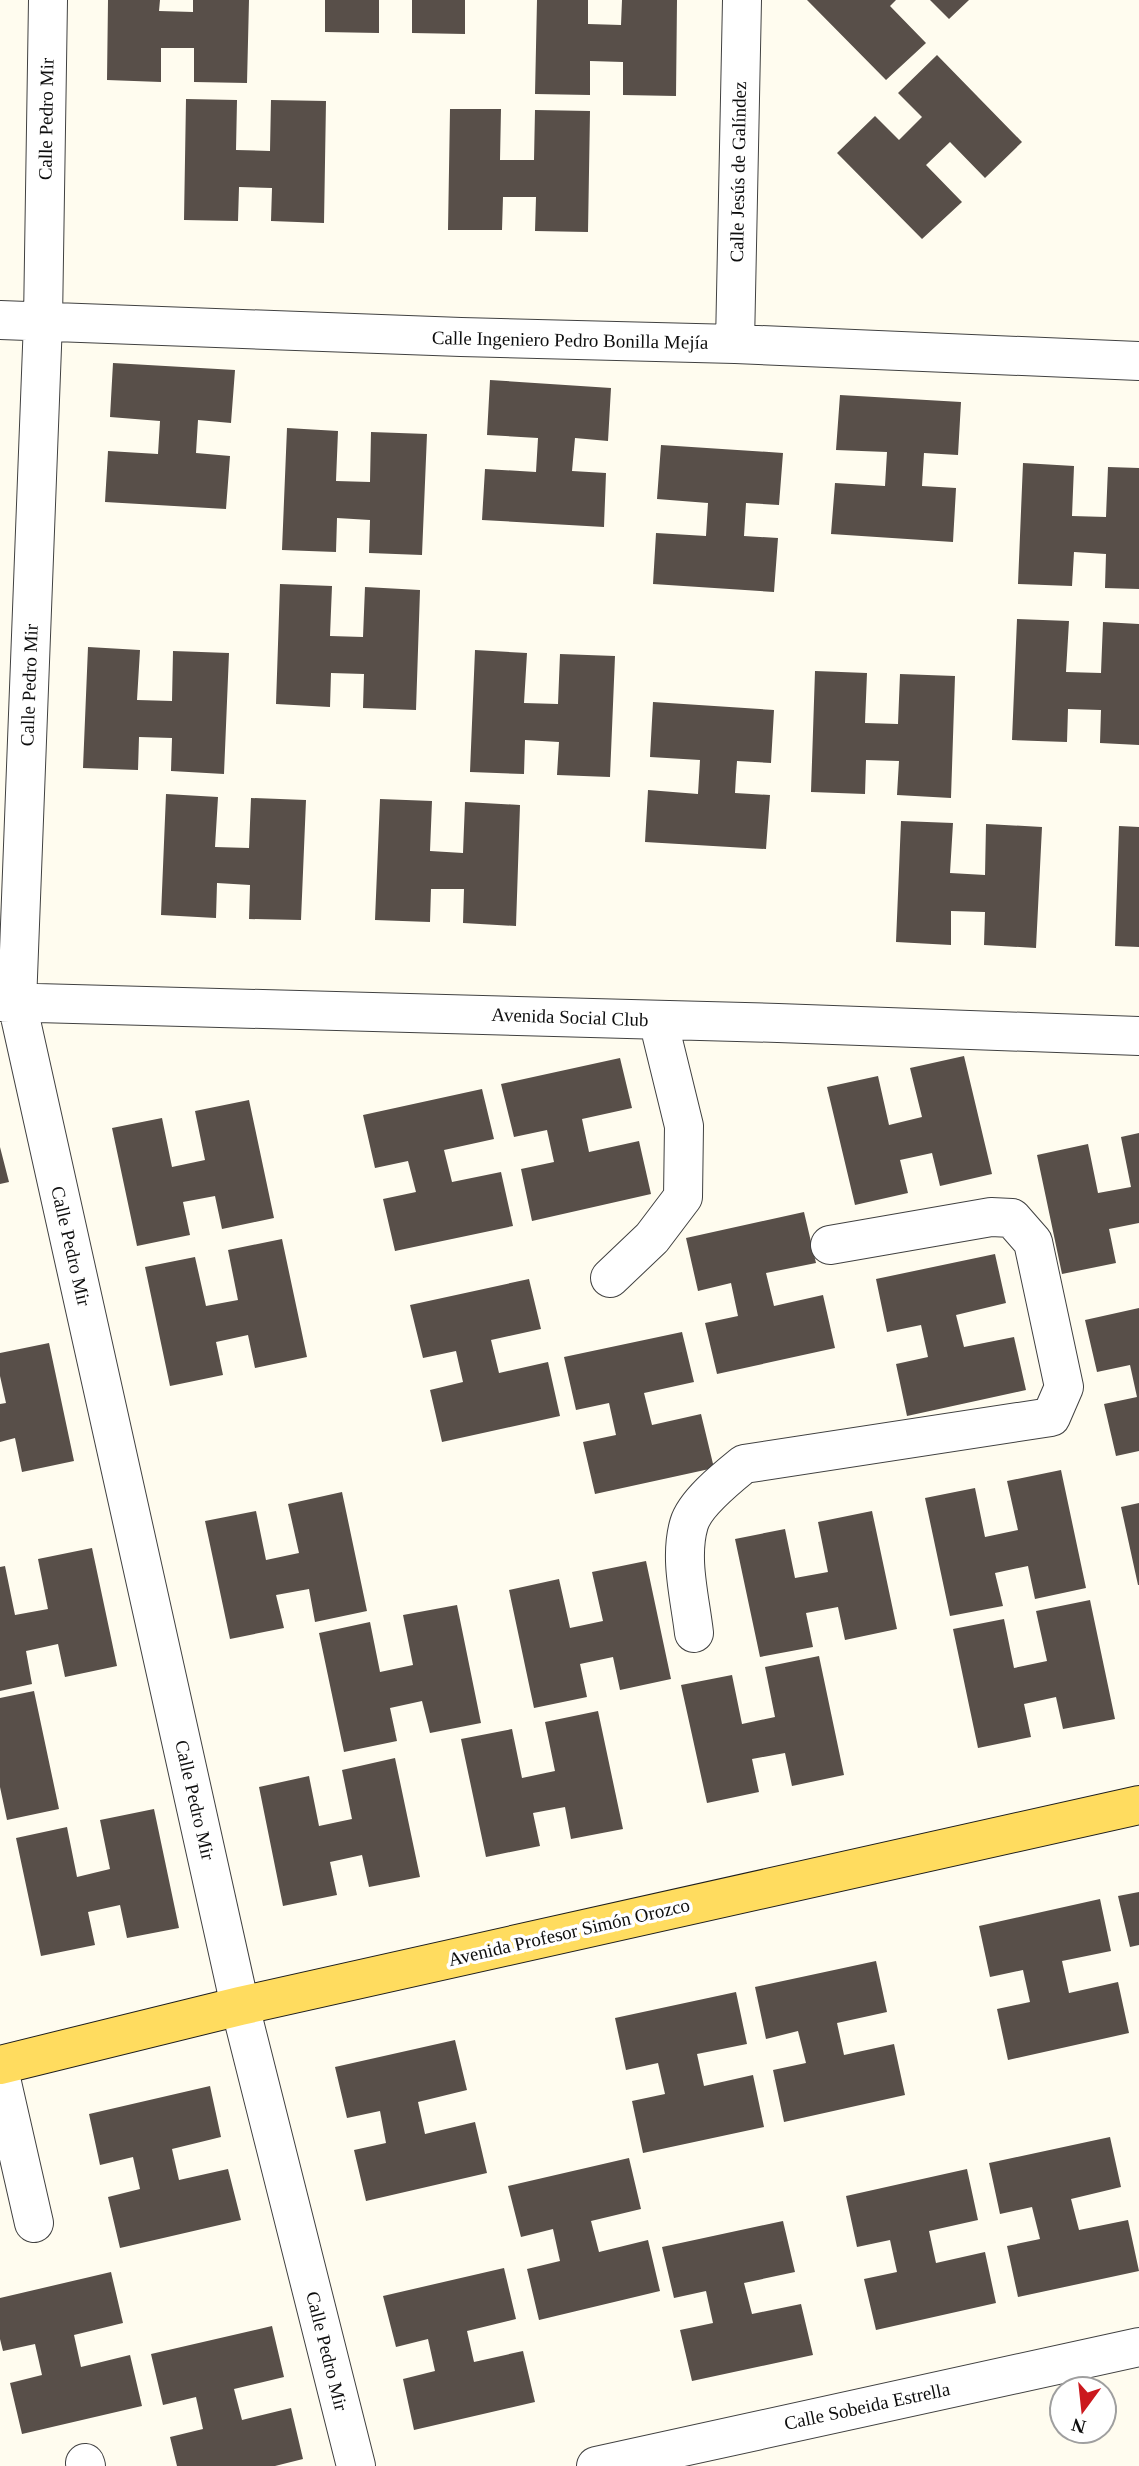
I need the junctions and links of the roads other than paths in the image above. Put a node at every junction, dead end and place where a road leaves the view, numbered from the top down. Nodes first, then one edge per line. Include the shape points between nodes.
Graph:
1 (48, 0) edge
2 (742, 0) edge
3 (0, 320) edge
4 (43, 321) junction
5 (735, 344) junction
6 (1139, 361) edge
7 (8, 1003) edge
8 (658, 1020) junction
9 (1139, 1036) edge
10 (830, 1245) dead end
11 (610, 1278) dead end
12 (694, 1633) dead end
13 (1139, 1805) edge
14 (240, 2006) junction
15 (0, 2065) edge
16 (0, 2074) edge
17 (34, 2223) dead end
18 (1139, 2347) edge
19 (356, 2466) edge
20 (596, 2466) edge

1 - 4 street, Calle Pedro Mir
2 - 5 street, Calle Jesús de Galíndez
3 - 4 street, Calle Ingeniero Pedro Bonilla Mejía
4 - 5 street, Calle Ingeniero Pedro Bonilla Mejía
4 - 7 street, Calle Pedro Mir
5 - 6 street, Calle Ingeniero Pedro Bonilla Mejía
7 - 8 street, Avenida Social Club
7 - 14 street, Calle Pedro Mir
8 - 9 street, Avenida Social Club
8 - 11 street via 684,1126 683,1196 652,1238
10 - 12 street via 991,1217 1012,1218 1033,1242 1064,1387 1051,1417 744,1464 715,1488 689,1521 685,1556
13 - 14 main road, Avenida Profesor Simón Orozco
14 - 15 main road, Avenida Profesor Simón Orozco
14 - 19 street, Calle Pedro Mir
16 - 17 street
18 - 20 street, Calle Sobeida Estrella

